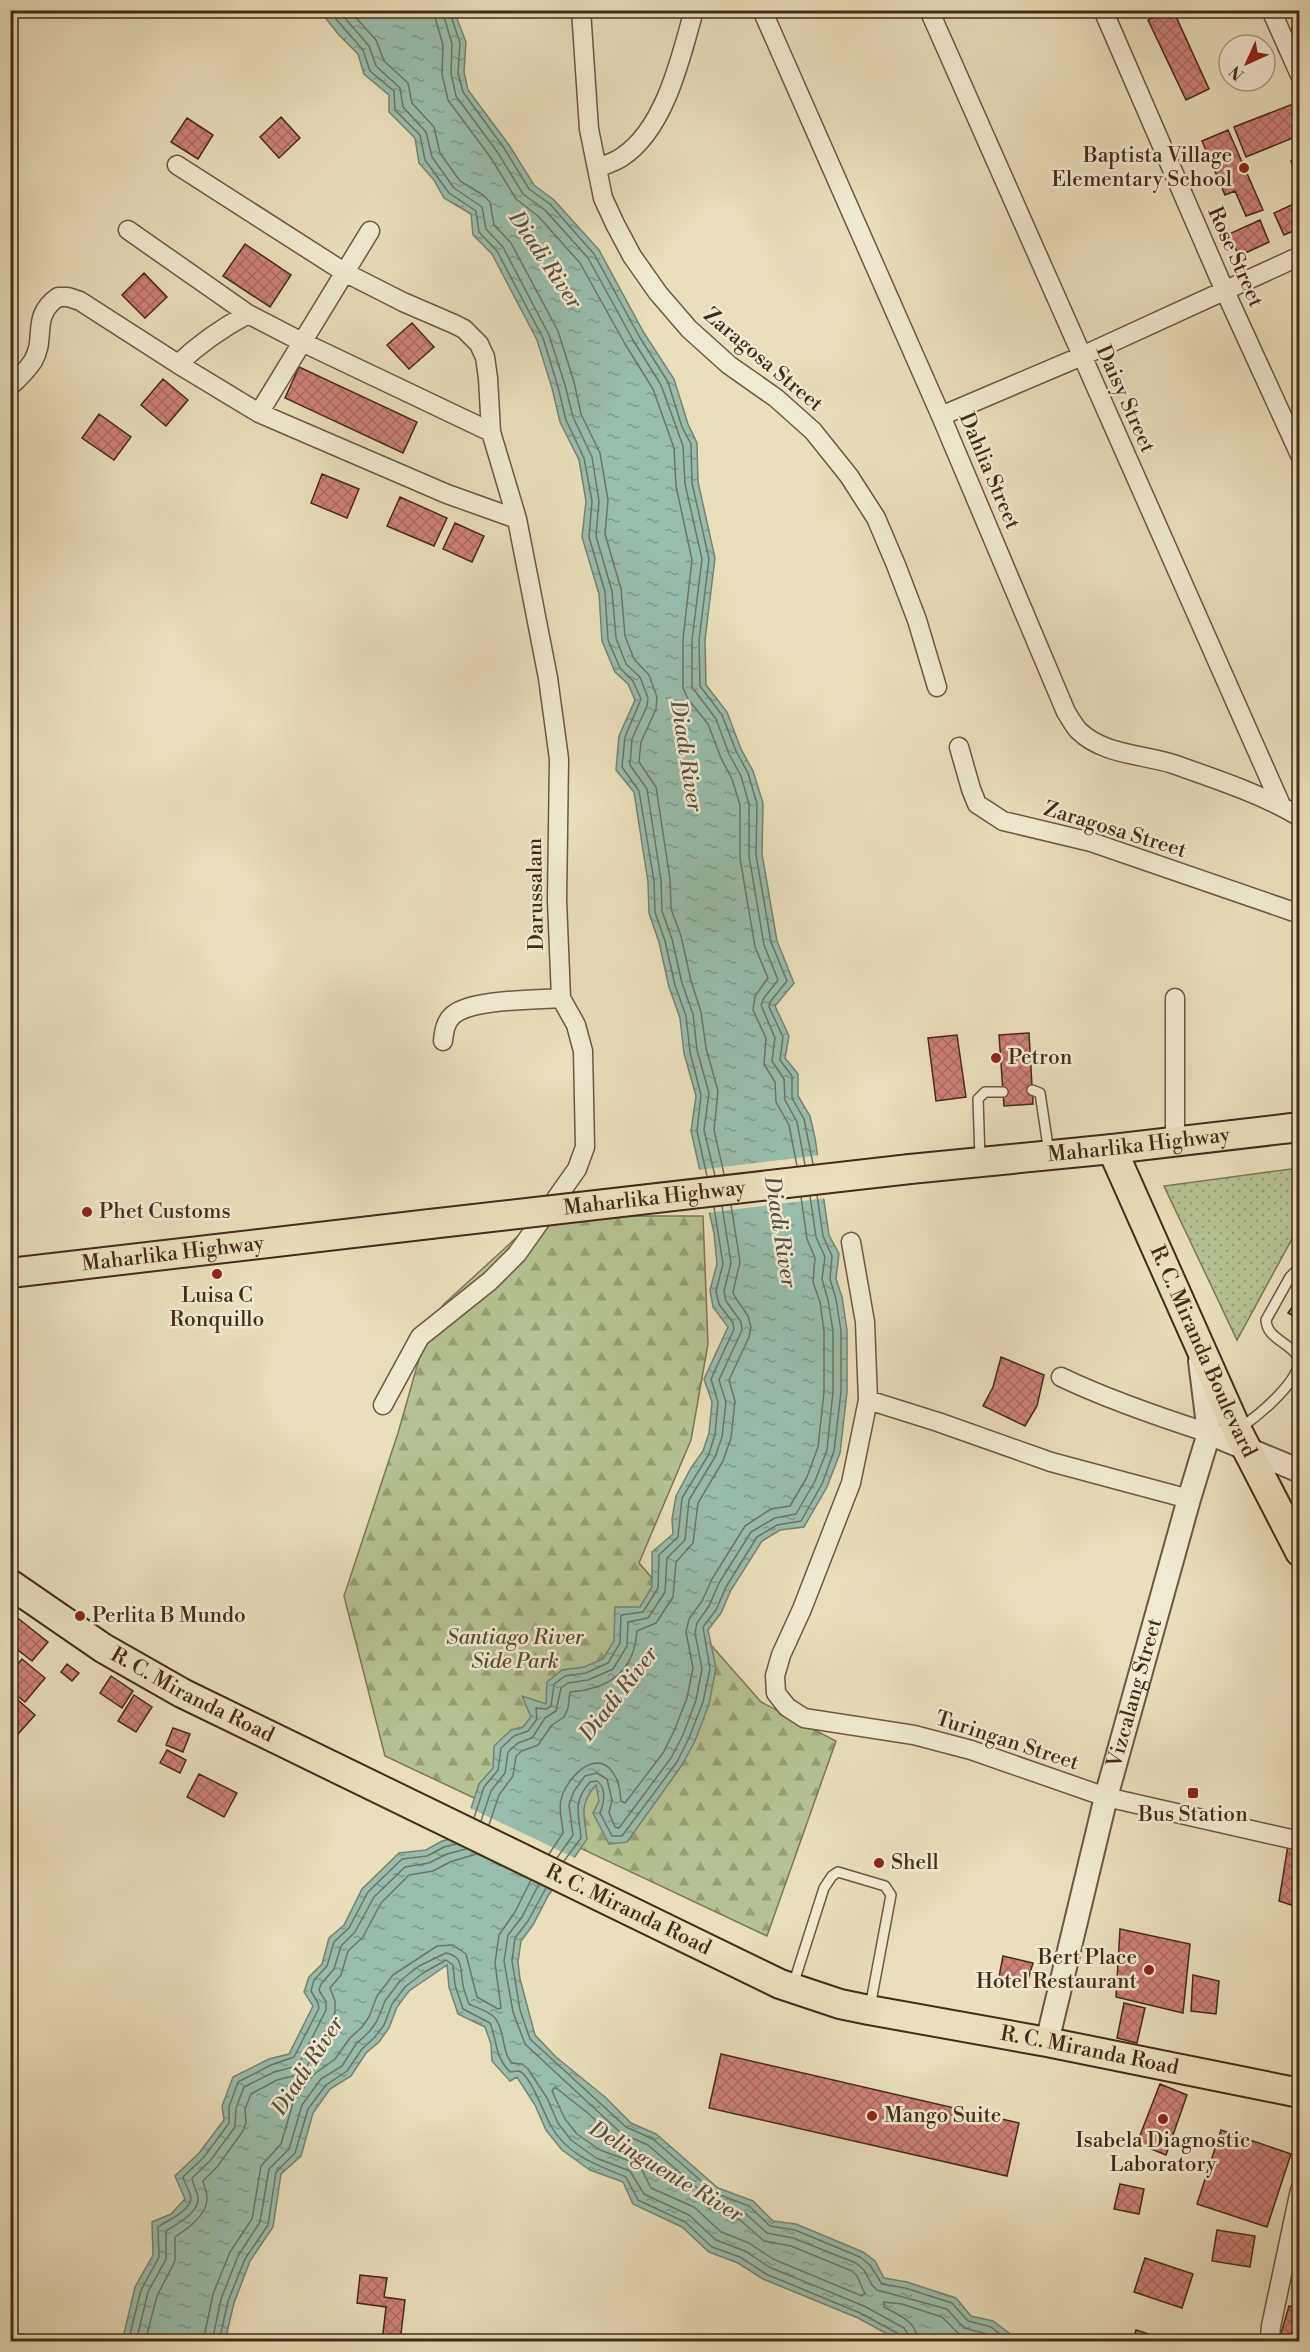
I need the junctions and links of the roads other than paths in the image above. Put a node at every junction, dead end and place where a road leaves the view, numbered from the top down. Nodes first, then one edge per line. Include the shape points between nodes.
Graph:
1 (581, 10) edge
2 (694, 10) edge
3 (762, 10) edge
4 (929, 10) edge
5 (1103, 10) edge
6 (1271, 10) edge
7 (1299, 75) edge
8 (177, 165) dead end
9 (597, 168) junction
10 (128, 231) dead end
11 (370, 231) dead end
12 (1299, 256) edge
13 (344, 272) junction
14 (1224, 289) junction
15 (248, 314) junction
16 (302, 342) junction
17 (1082, 356) junction
18 (178, 364) junction
19 (10, 386) edge
20 (259, 412) junction
21 (941, 416) junction
22 (492, 432) junction
23 (1299, 455) edge
24 (517, 519) junction
25 (937, 687) dead end
26 (960, 747) dead end
27 (1281, 805) junction
28 (1299, 817) edge
29 (1299, 914) edge
30 (561, 998) junction
31 (1174, 998) dead end
32 (443, 1041) dead end
33 (1032, 1090) dead end
34 (1003, 1092) dead end
35 (1299, 1127) edge
36 (1175, 1142) junction
37 (1112, 1149) junction
38 (1049, 1155) junction
39 (980, 1162) junction
40 (851, 1242) dead end
41 (1299, 1267) edge
42 (10, 1273) edge
43 (1061, 1377) dead end
44 (868, 1400) junction
45 (383, 1405) dead end
46 (1231, 1437) junction
47 (1299, 1471) edge
48 (1189, 1499) junction
49 (1299, 1552) edge
50 (10, 1584) edge
51 (1106, 1797) junction
52 (1299, 1841) edge
53 (786, 1986) junction
54 (869, 2010) junction
55 (1047, 2042) junction
56 (1299, 2093) edge
57 (1299, 2190) edge
58 (1271, 2334) edge

1 - 9 street, Zaragosa Street via 589,129
2 - 9 street via 657,117 635,146 622,157
3 - 21 street, Dahlia Street
4 - 17 street, Daisy Street
5 - 14 street, Rose Street
6 - 7 street
8 - 13 street, Darussalam
9 - 25 street, Zaragosa Street via 603,198 615,225 658,292 697,337 813,431 871,509 917,620
10 - 15 street
11 - 13 street
12 - 14 street
13 - 16 street
13 - 22 street, Darussalam via 464,329 479,344 485,357
14 - 17 street
14 - 23 street, Rose Street
15 - 16 street
15 - 18 street via 206,339
16 - 20 street
16 - 22 street
17 - 21 street
17 - 27 street, Daisy Street
18 - 19 street via 80,301 58,297 45,309 40,321 33,361
18 - 20 street
20 - 24 street via 447,494
21 - 27 street, Dahlia Street via 1066,712 1078,730 1119,751 1171,763
22 - 24 street, Darussalam
24 - 30 street, Darussalam via 548,678 559,759 557,900
26 - 29 street, Zaragosa Street via 977,804 1003,821 1091,842
27 - 28 street, Dahlia Street
30 - 32 street via 468,1008 453,1014 445,1026
30 - 45 street, Darussalam via 576,1025 583,1051 585,1147 577,1169 517,1254 420,1337
31 - 36 street
33 - 38 lane via 1040,1093
34 - 39 lane via 985,1092 978,1099
35 - 36 main road, Maharlika Highway
36 - 37 main road, Maharlika Highway
37 - 38 main road, Maharlika Highway
37 - 46 main road, R. C. Miranda Boulevard via 1198,1343
38 - 39 main road, Maharlika Highway
39 - 42 main road, Maharlika Highway, bridge
40 - 44 street via 865,1322
41 - 46 lane via 1266,1320 1266,1329 1298,1356 1299,1366 1275,1402
43 - 46 street via 1149,1414
44 - 48 street via 1051,1462
44 - 51 street, Turingan Street via 851,1483 781,1654 775,1676 776,1693 787,1707 804,1718 925,1738
46 - 47 street
46 - 48 street, Vizcalang Street
46 - 49 main road, R. C. Miranda Boulevard
48 - 51 street, Vizcalang Street
50 - 53 main road, R. C. Miranda Road via 182,1694
51 - 52 street, Turingan Street
51 - 55 street, Vizcalang Street
53 - 54 main road, R. C. Miranda Road
53 - 54 lane via 824,1888 838,1872 885,1886 891,1895
54 - 55 main road, R. C. Miranda Road
55 - 56 main road, R. C. Miranda Road
57 - 58 street

